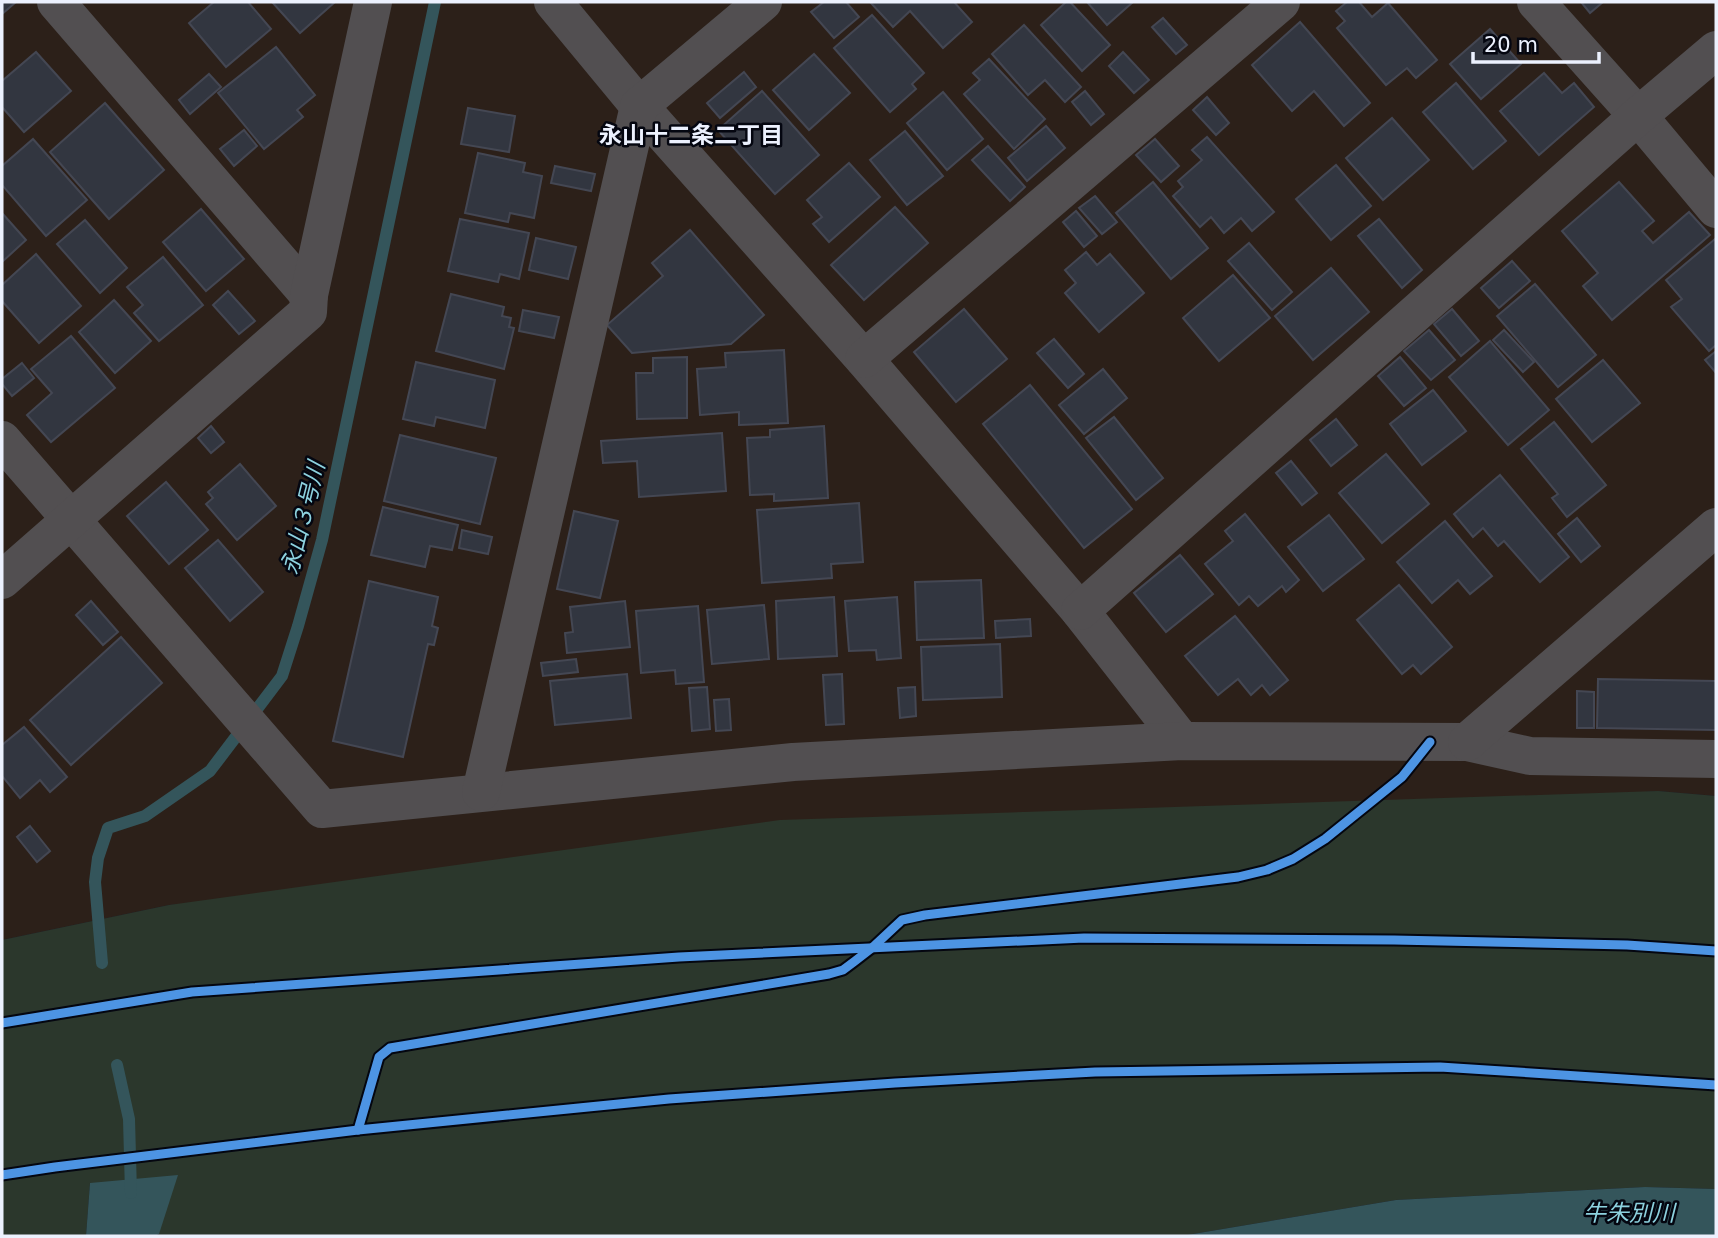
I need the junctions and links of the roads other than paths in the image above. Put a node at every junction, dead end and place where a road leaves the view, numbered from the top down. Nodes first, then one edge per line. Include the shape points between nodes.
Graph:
1 (56, 2) edge
2 (373, 2) edge
3 (553, 2) edge
4 (763, 2) edge
5 (1281, 2) edge
6 (1536, 2) edge
7 (1716, 50) edge
8 (639, 106) junction
9 (1638, 117) junction
10 (1716, 209) edge
11 (309, 296) junction
12 (864, 359) junction
13 (2, 440) edge
14 (72, 520) junction
15 (1716, 527) edge
16 (2, 580) edge
17 (1080, 611) junction
18 (1182, 741) junction
19 (1466, 742) junction
20 (1716, 759) edge
21 (481, 792) junction

1 - 11 street
2 - 11 street
3 - 8 street
4 - 8 street
5 - 12 street
6 - 9 street
7 - 9 street
8 - 12 street
8 - 21 street
9 - 10 street
9 - 17 street
11 - 14 street via 308,312
12 - 17 street
13 - 14 street
14 - 16 street
14 - 21 street via 322,809
15 - 19 street
17 - 18 street
18 - 19 street
18 - 21 street via 793,762
19 - 20 street via 1530,756

